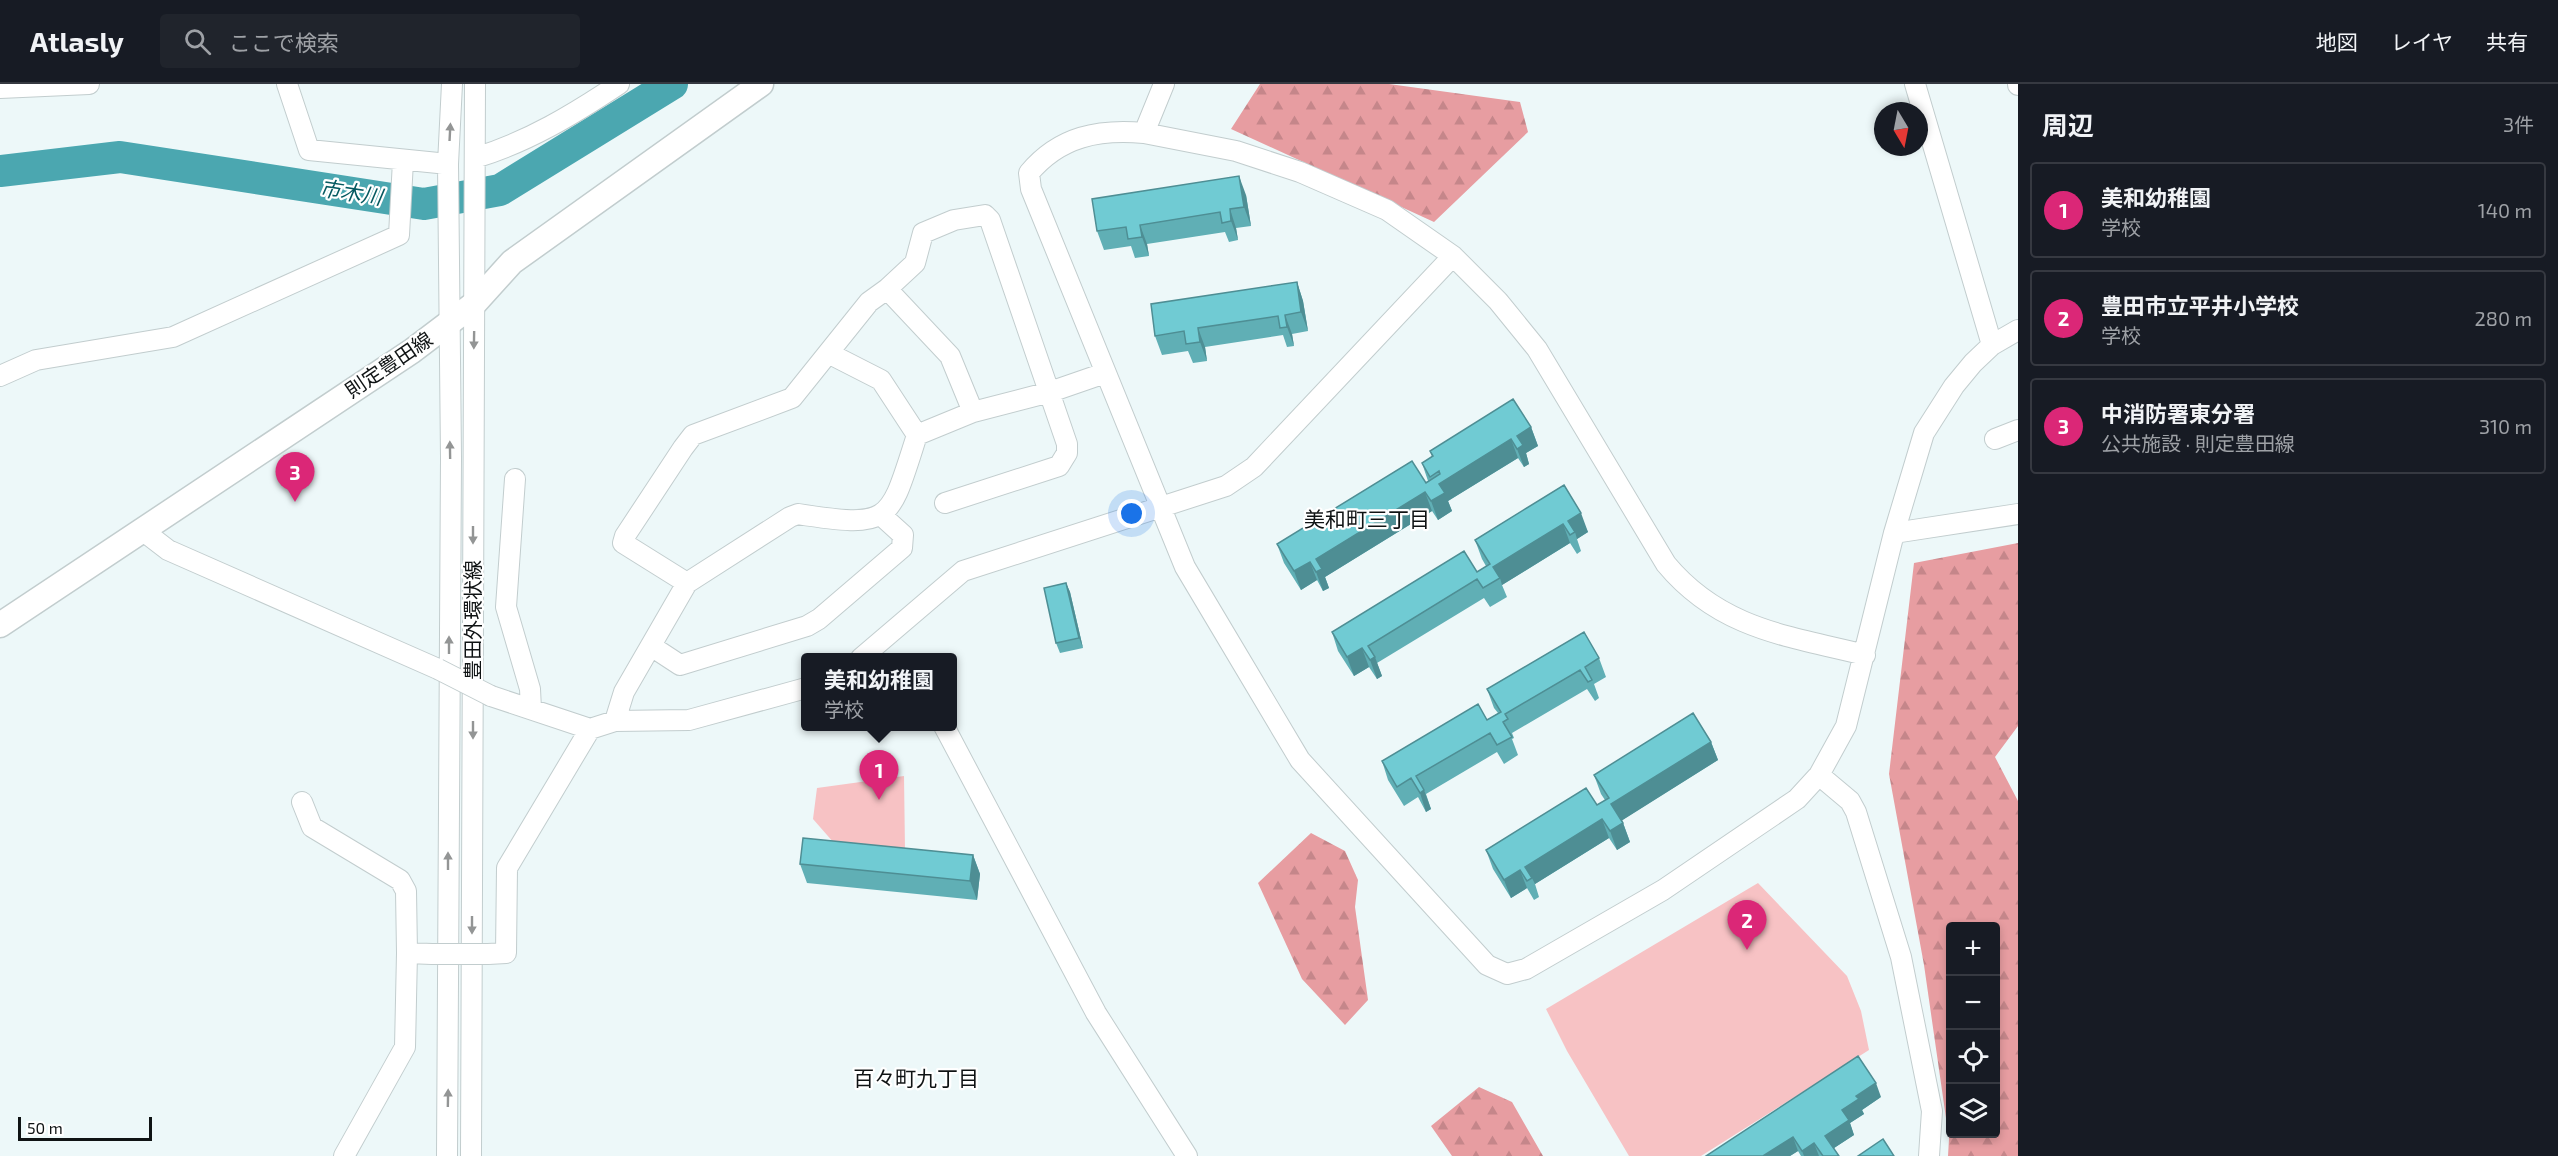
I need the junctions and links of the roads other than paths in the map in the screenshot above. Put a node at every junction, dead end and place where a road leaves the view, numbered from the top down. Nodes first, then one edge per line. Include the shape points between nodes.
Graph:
1 (89, 84) edge
2 (287, 84) edge
3 (452, 84) edge
4 (475, 84) edge
5 (619, 84) edge
6 (761, 84) edge
7 (1164, 84) edge
8 (1915, 84) edge
9 (0, 88) edge
10 (1144, 133) junction
11 (474, 164) junction
12 (402, 170) junction
13 (449, 172) junction
14 (1453, 256) junction
15 (887, 289) junction
16 (474, 304) junction
17 (449, 323) junction
18 (2018, 330) edge
19 (1992, 345) junction
20 (830, 354) junction
21 (1105, 373) junction
22 (0, 376) edge
23 (1050, 392) junction
24 (974, 412) junction
25 (2018, 430) edge
26 (917, 435) junction
27 (1995, 439) dead end
28 (515, 478) dead end
29 (945, 503) dead end
30 (1159, 508) junction
31 (2018, 514) edge
32 (881, 515) junction
33 (142, 530) junction
34 (1894, 533) junction
35 (687, 583) junction
36 (0, 625) edge
37 (651, 646) junction
38 (866, 653) edge
39 (1865, 655) junction
40 (801, 689) edge
41 (531, 709) junction
42 (615, 721) junction
43 (590, 729) junction
44 (947, 731) edge
45 (1819, 775) junction
46 (302, 802) dead end
47 (407, 953) junction
48 (344, 1156) edge
49 (447, 1156) edge
50 (471, 1156) edge
51 (1187, 1156) edge
52 (1929, 1156) edge

1 - 9 street
2 - 12 street via 309,150
13 -> 3 street, 豊田外環状線
4 - 11 street, 豊田外環状線
5 - 11 street via 512,147
6 - 16 main road, 則定豊田線 via 512,262
7 - 10 street
8 - 19 street
10 - 14 street via 1236,151 1300,172 1387,210
10 - 21 street via 1111,130 1092,134 1044,156 1029,173 1031,189
11 - 16 street, 豊田外環状線
12 - 13 street
12 - 22 street via 399,235 173,337 36,360
13 - 17 street, 豊田外環状線
14 - 30 street via 1254,466 1226,486
14 - 39 street via 1498,301 1537,349 1678,578 1706,603 1748,625
15 - 20 street via 869,302
15 - 23 street via 915,263 923,233 954,220 985,215
15 - 24 street via 950,356
16 - 17 main road, 則定豊田線
16 -> 50 street, 豊田外環状線
17 - 33 main road, 則定豊田線
49 -> 17 street, 豊田外環状線
18 - 19 street
19 - 34 street via 1954,386 1924,434
20 - 26 street via 881,380
20 - 35 street via 792,398 693,435 625,537 623,543
21 - 23 street
21 - 30 street
23 - 24 street
23 - 29 street via 1067,444 1067,453 1059,466
24 - 26 street
25 - 27 street
26 - 32 street via 896,501
28 - 41 street via 506,607 530,689
30 - 38 street via 963,571
30 - 45 street via 1185,567 1300,760 1486,965 1497,971 1507,974 1526,969 1663,890 1797,799
31 - 34 street
32 - 35 street via 858,522 798,514
32 - 37 street via 903,535 902,548 807,626 680,665
33 - 36 main road, 則定豊田線
33 - 41 street, bridge via 168,550 491,696
34 - 39 street
35 - 37 street
37 - 42 street via 624,692
39 - 45 street via 1846,726
40 - 42 street via 689,720
41 - 43 street
42 - 43 street
43 - 47 street, bridge via 507,868 506,952
44 - 51 street via 1096,1013
45 - 52 street via 1850,801 1856,812 1901,957 1932,1111
46 - 47 street via 312,827 400,880 406,891
47 - 48 street via 405,1047

